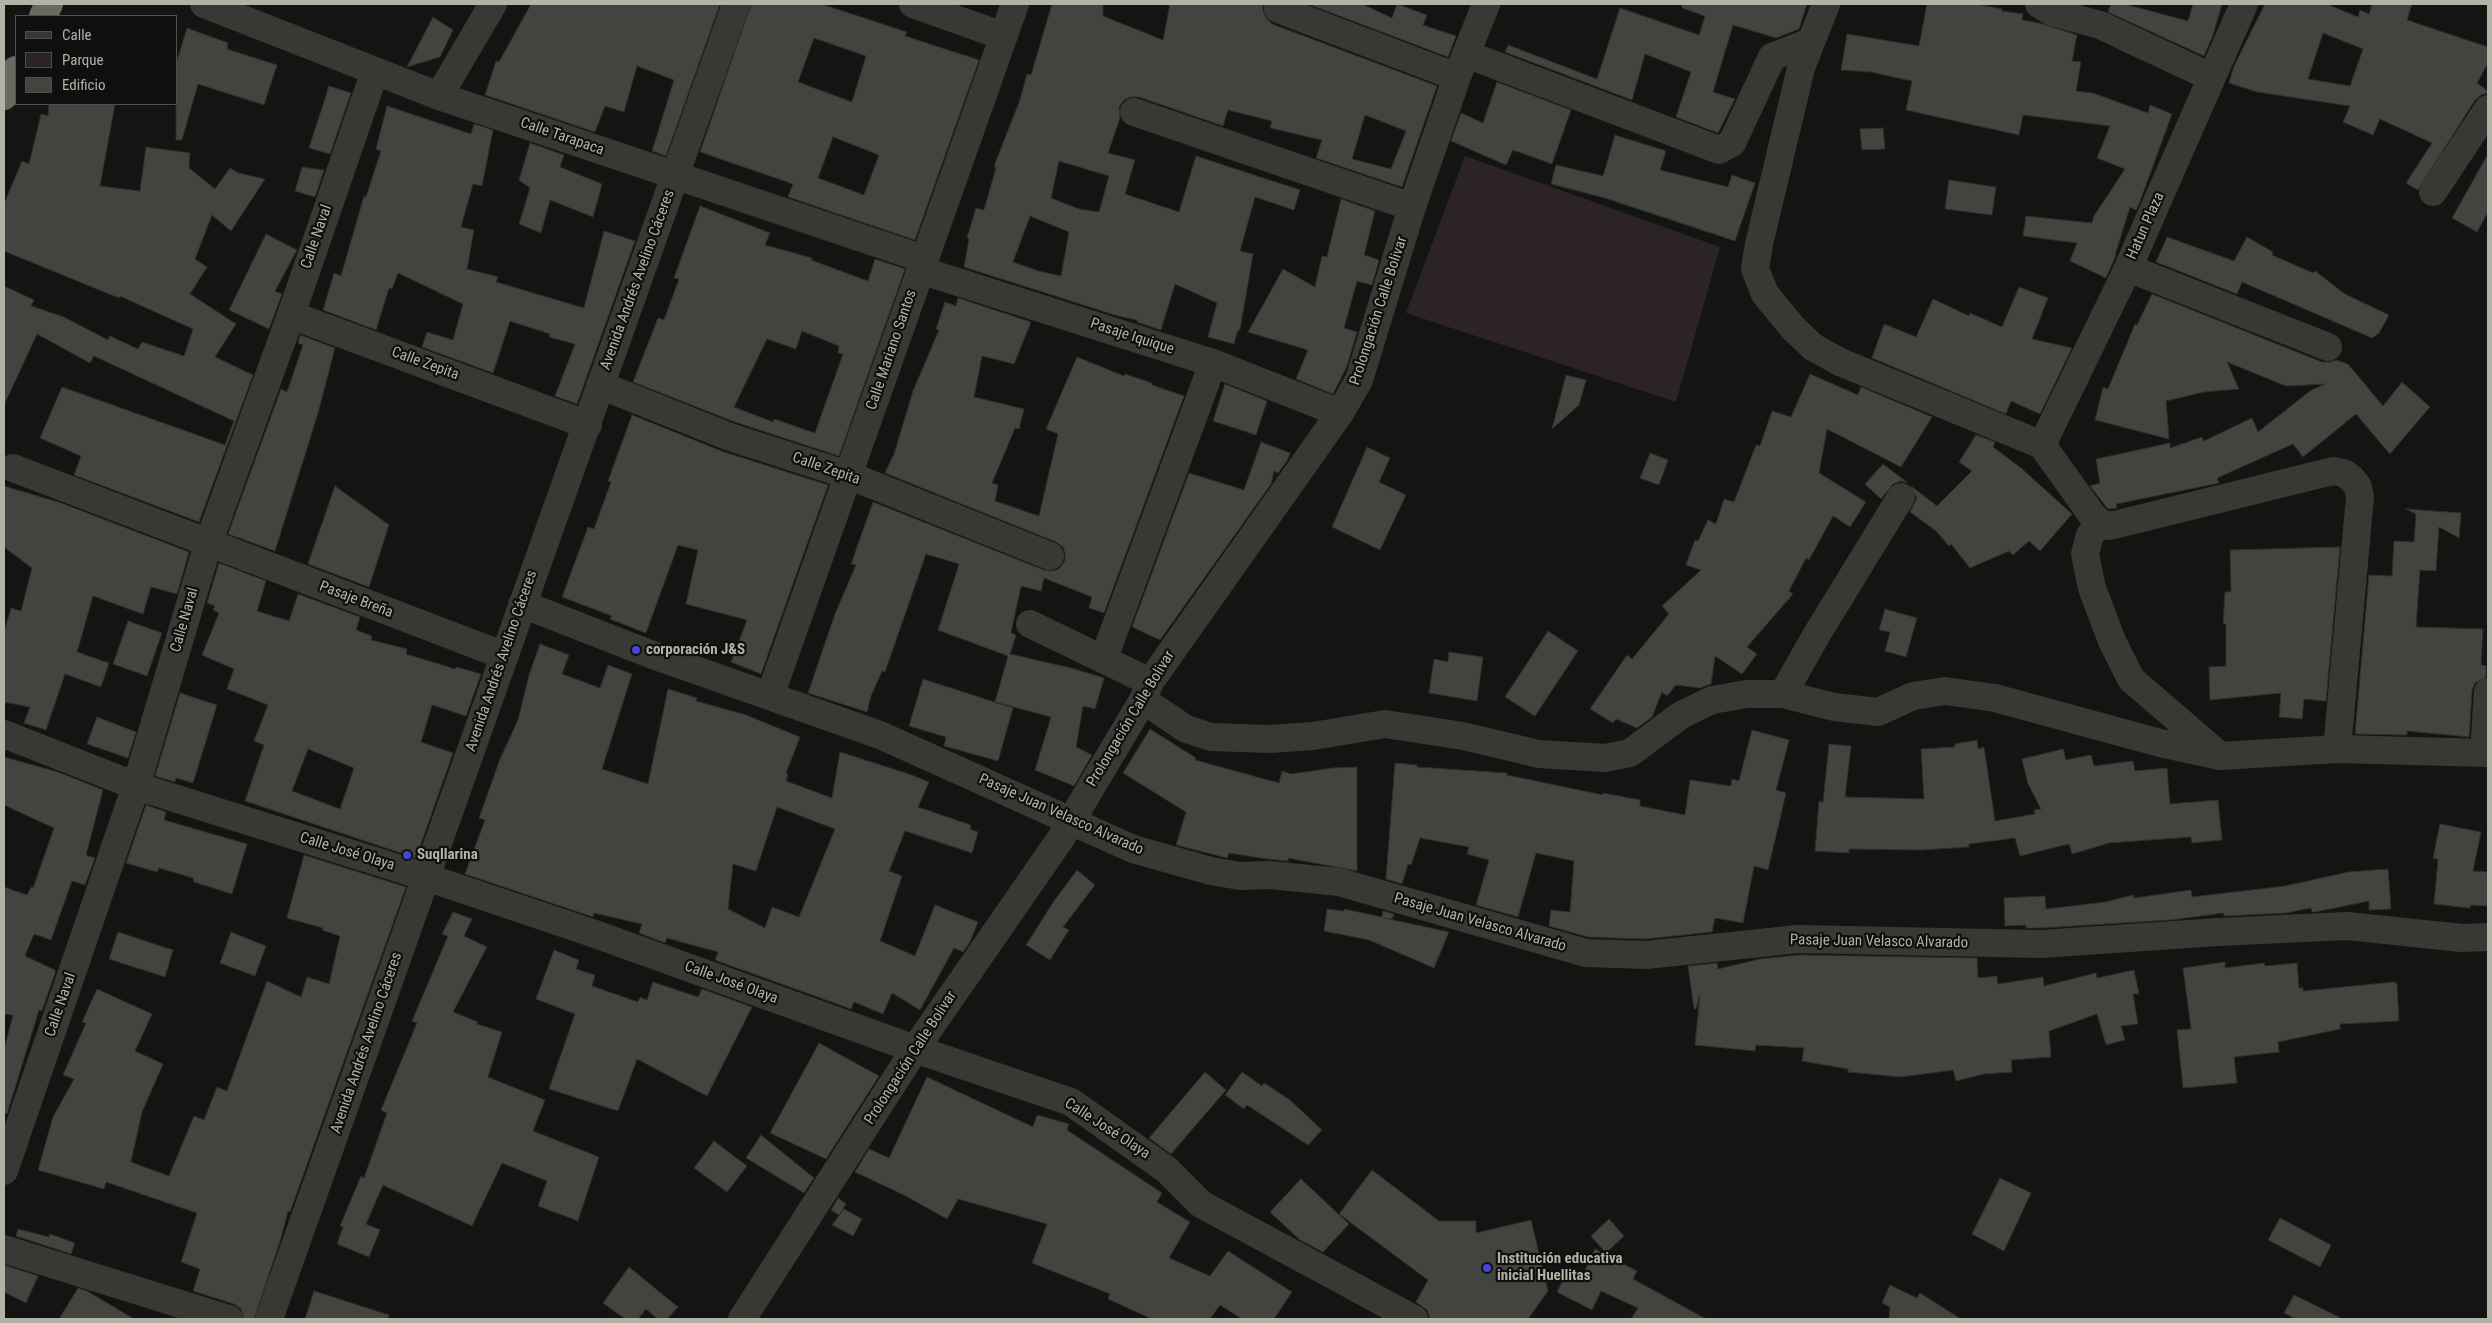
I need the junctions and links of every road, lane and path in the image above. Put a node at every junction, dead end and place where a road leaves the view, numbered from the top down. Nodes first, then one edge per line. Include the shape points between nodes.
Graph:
1 (204, 4) edge
2 (493, 4) edge
3 (736, 4) edge
4 (913, 4) edge
5 (1015, 4) edge
6 (1486, 4) edge
7 (1826, 4) edge
8 (2039, 4) edge
9 (2244, 4) edge
10 (1278, 9) dead end
11 (1003, 36) junction
12 (1810, 42) junction
13 (1461, 66) junction
14 (374, 71) junction
15 (15, 72) edge
16 (2211, 77) junction
17 (4, 96) edge
18 (440, 96) junction
19 (2488, 109) edge
20 (1134, 112) dead end
21 (675, 176) junction
22 (2433, 192) dead end
23 (1412, 208) junction
24 (922, 265) junction
25 (2128, 268) junction
26 (291, 315) junction
27 (2328, 347) dead end
28 (1212, 364) junction
29 (600, 385) junction
30 (1340, 413) junction
31 (588, 424) junction
32 (2042, 444) junction
33 (12, 468) dead end
34 (848, 475) junction
35 (1901, 497) dead end
36 (2100, 522) junction
37 (208, 544) junction
38 (1050, 556) dead end
39 (522, 604) junction
40 (1030, 624) dead end
41 (505, 656) junction
42 (1104, 658) junction
43 (1146, 691) junction
44 (2488, 692) edge
45 (1783, 694) junction
46 (770, 696) junction
47 (4, 734) edge
48 (2338, 749) junction
49 (2486, 753) edge
50 (2220, 756) junction
51 (136, 786) junction
52 (1070, 820) junction
53 (426, 877) junction
54 (2488, 938) edge
55 (915, 1050) junction
56 (4, 1171) edge
57 (4, 1249) edge
58 (229, 1319) edge
59 (269, 1319) edge
60 (742, 1319) edge
61 (1414, 1319) edge

1 - 14 street, Calle Tarapaca
2 - 18 street
3 - 21 street, Avenida Andrés Avelino Cáceres
4 - 11 street
5 - 11 street, Calle Mariano Santos
6 - 13 street, Prolongación Calle Bolivar
7 - 12 street
8 - 16 street via 2052,12 2100,25
9 - 16 street, Hatun Plaza
10 - 13 street
11 - 24 street, Calle Mariano Santos
12 - 13 street via 1772,57 1732,143 1718,150
12 - 32 street via 1759,244 1755,269 1765,294 1813,347 1840,362
13 - 23 street, Prolongación Calle Bolivar
14 - 18 street, Calle Tarapaca
14 - 26 street, Calle Naval
15 - 17 highway
16 - 25 street, Hatun Plaza
18 - 21 street, Calle Tarapaca
19 - 22 street
20 - 23 street
21 - 24 street, Calle Tarapaca
21 - 29 street, Avenida Andrés Avelino Cáceres
23 - 30 street, Prolongación Calle Bolivar via 1359,380
24 - 28 street, Pasaje Iquique
24 - 34 street, Calle Mariano Santos
25 - 27 street
25 - 32 street, Hatun Plaza
26 - 31 street, Calle Zepita
26 - 37 street, Calle Naval
28 - 30 street, Pasaje Iquique
28 - 42 street
29 - 31 street, Avenida Andrés Avelino Cáceres
29 - 34 street, Calle Zepita via 730,437
30 - 43 street, Prolongación Calle Bolivar
31 - 39 street, Avenida Andrés Avelino Cáceres
32 - 36 street
33 - 37 street, Pasaje Breña
34 - 38 street, Calle Zepita
34 - 46 street, Calle Mariano Santos
35 - 45 street
36 - 48 street via 2110,526 2333,471 2352,479 2360,497
36 - 50 street via 2090,535 2085,554 2092,588 2131,679
37 - 41 street, Pasaje Breña
37 - 51 street, Calle Naval
39 - 41 street, Avenida Andrés Avelino Cáceres
39 - 46 street, Pasaje Juan Velasco Alvarado
40 - 42 street
41 - 53 street, Avenida Andrés Avelino Cáceres
42 - 43 street
43 - 45 street via 1186,729 1211,737 1270,739 1313,736 1385,724 1463,736 1539,754 1605,758 1630,753 1681,715 1712,700 1747,694
43 - 52 street, Prolongación Calle Bolivar
44 - 49 street
45 - 50 street via 1834,707 1878,712 1928,692 1971,693
46 - 52 street, Pasaje Juan Velasco Alvarado via 880,735
47 - 51 street, Calle José Olaya
48 - 49 street
48 - 50 street
51 - 53 street, Calle José Olaya
51 - 56 street, Calle Naval
52 - 54 street, Pasaje Juan Velasco Alvarado via 1132,849 1210,871 1339,882 1586,953 1646,955 1798,939 2042,944 2347,926
52 - 55 street, Prolongación Calle Bolivar
53 - 55 street, Calle José Olaya via 595,934
53 - 59 street, Avenida Andrés Avelino Cáceres
55 - 60 street, Prolongación Calle Bolivar
55 - 61 street, Calle José Olaya via 1071,1102 1167,1170 1200,1204
57 - 58 street

